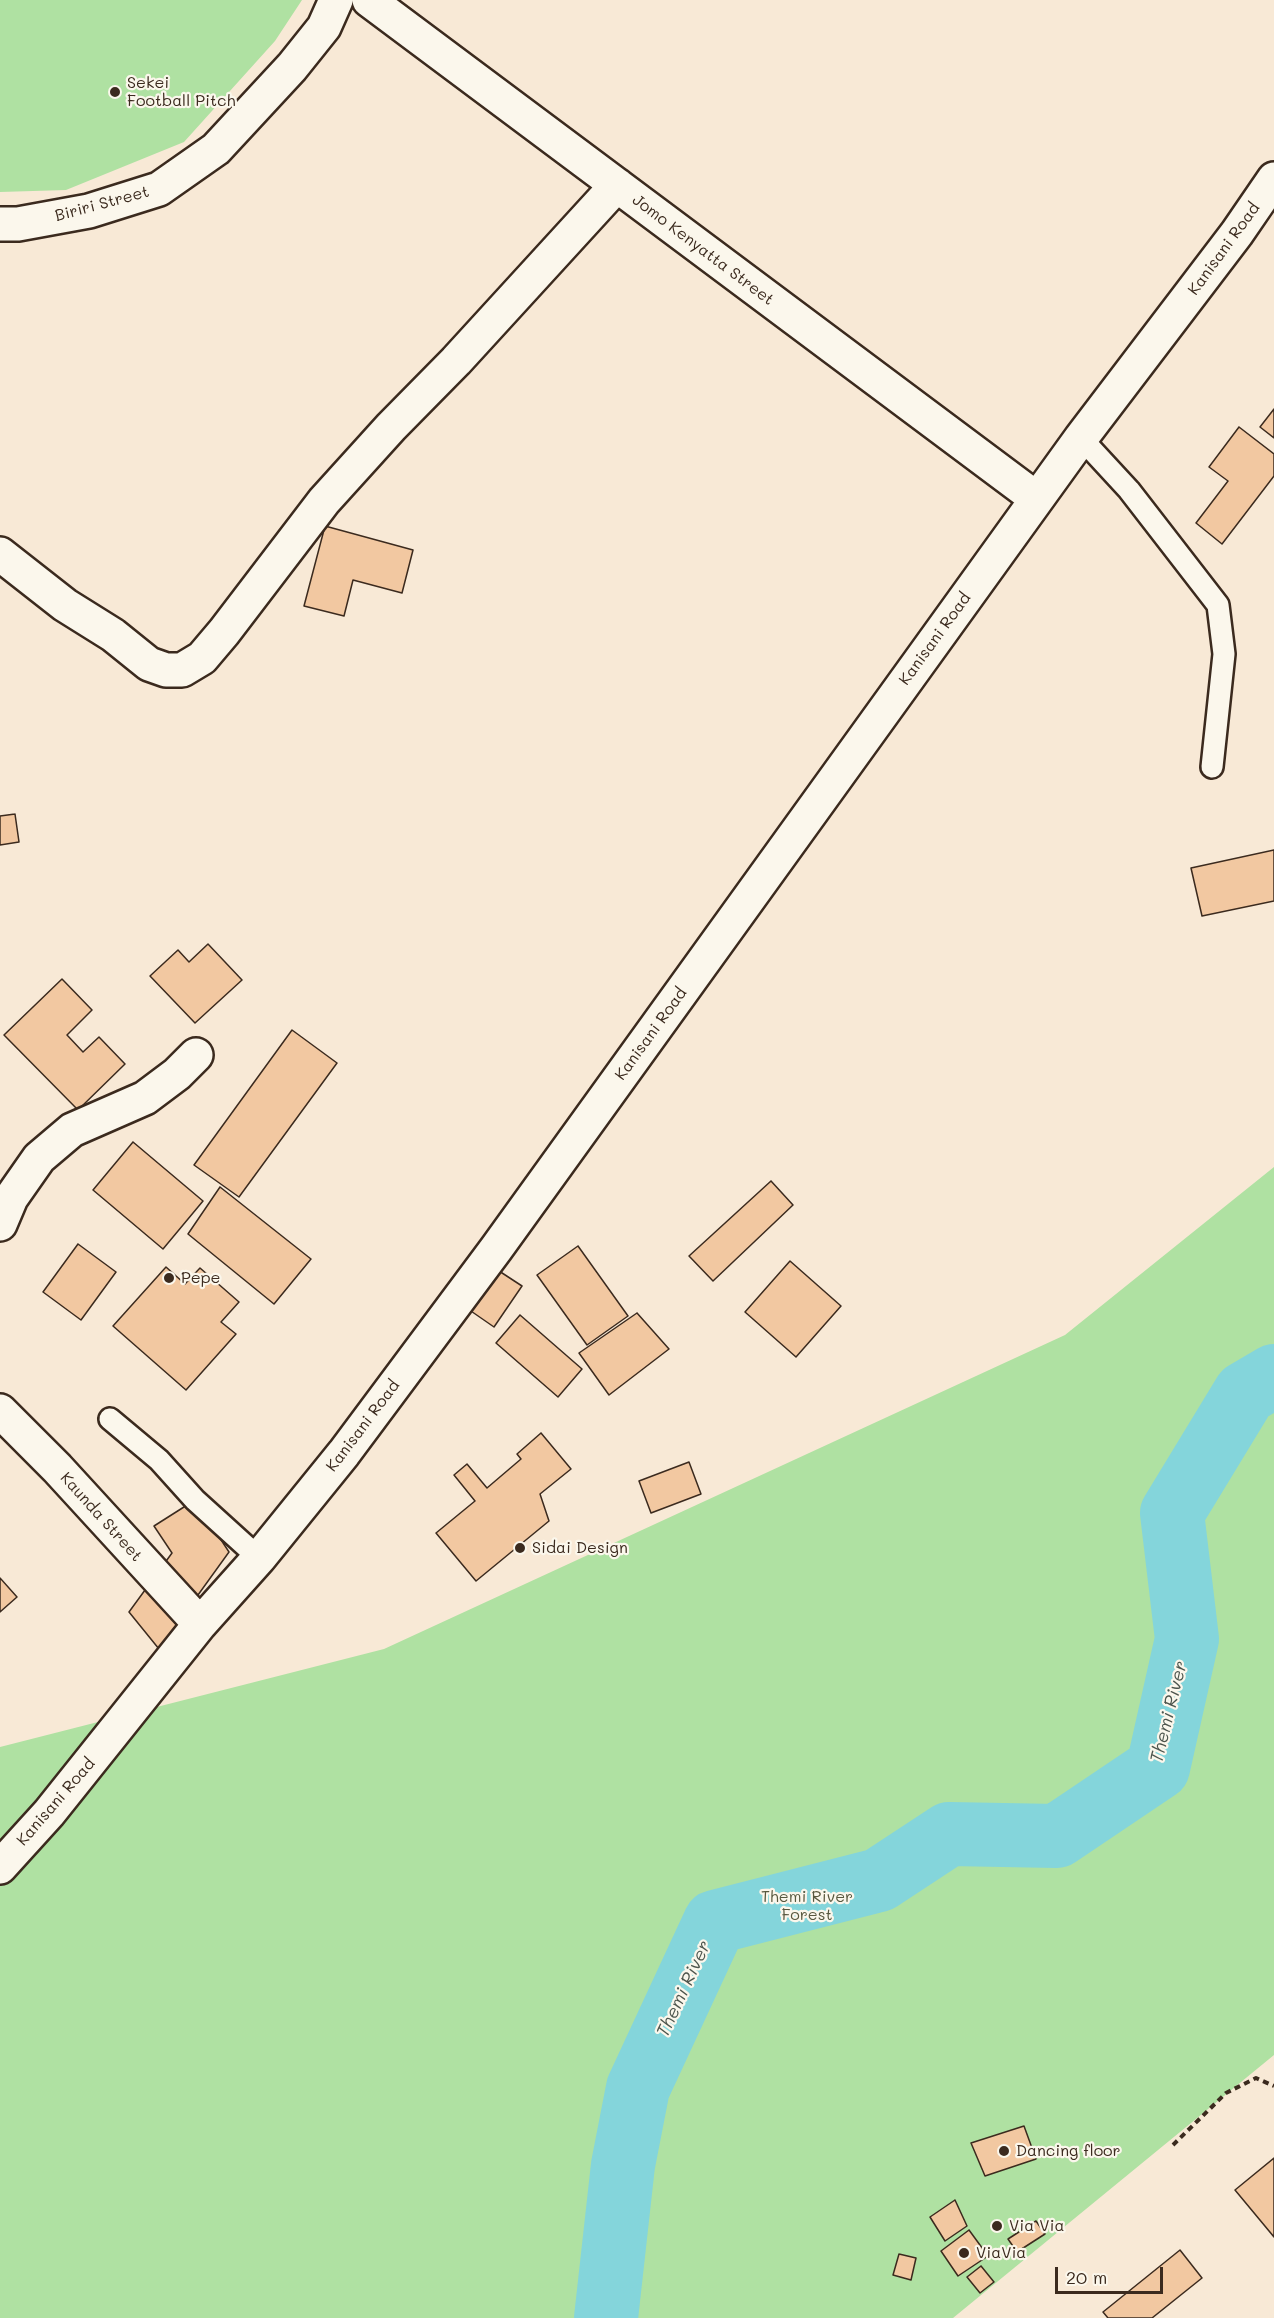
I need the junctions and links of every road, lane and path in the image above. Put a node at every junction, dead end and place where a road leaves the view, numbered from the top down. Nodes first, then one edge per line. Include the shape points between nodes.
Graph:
1 (336, 0) edge
2 (369, 0) edge
3 (1274, 179) edge
4 (617, 185) junction
5 (0, 224) edge
6 (1081, 438) junction
7 (1037, 499) junction
8 (0, 554) edge
9 (1212, 767) dead end
10 (196, 1055) dead end
11 (0, 1224) edge
12 (0, 1411) edge
13 (110, 1419) dead end
14 (259, 1558) junction
15 (200, 1624) junction
16 (0, 1867) edge
17 (1274, 2086) edge
18 (1173, 2145) dead end

1 - 5 street, Biriri Street via 324,27 292,67 216,149 159,189 89,210
2 - 4 street, Jomo Kenyatta Street
3 - 6 street, Kanisani Road via 1238,233
4 - 7 street, Jomo Kenyatta Street
4 - 8 street via 324,501 224,632 202,658 182,670 149,664
6 - 7 street, Kanisani Road
6 - 9 lane via 1129,490 1218,605 1224,654
7 - 14 street, Kanisani Road via 496,1249 344,1453
10 - 11 street via 145,1098 72,1130 39,1158 11,1198
12 - 15 street, Kaunda Street
13 - 14 lane via 159,1460 195,1500
14 - 15 street, Kanisani Road
15 - 16 street, Kanisani Road via 49,1813
17 - 18 path via 1256,2078 1226,2093

